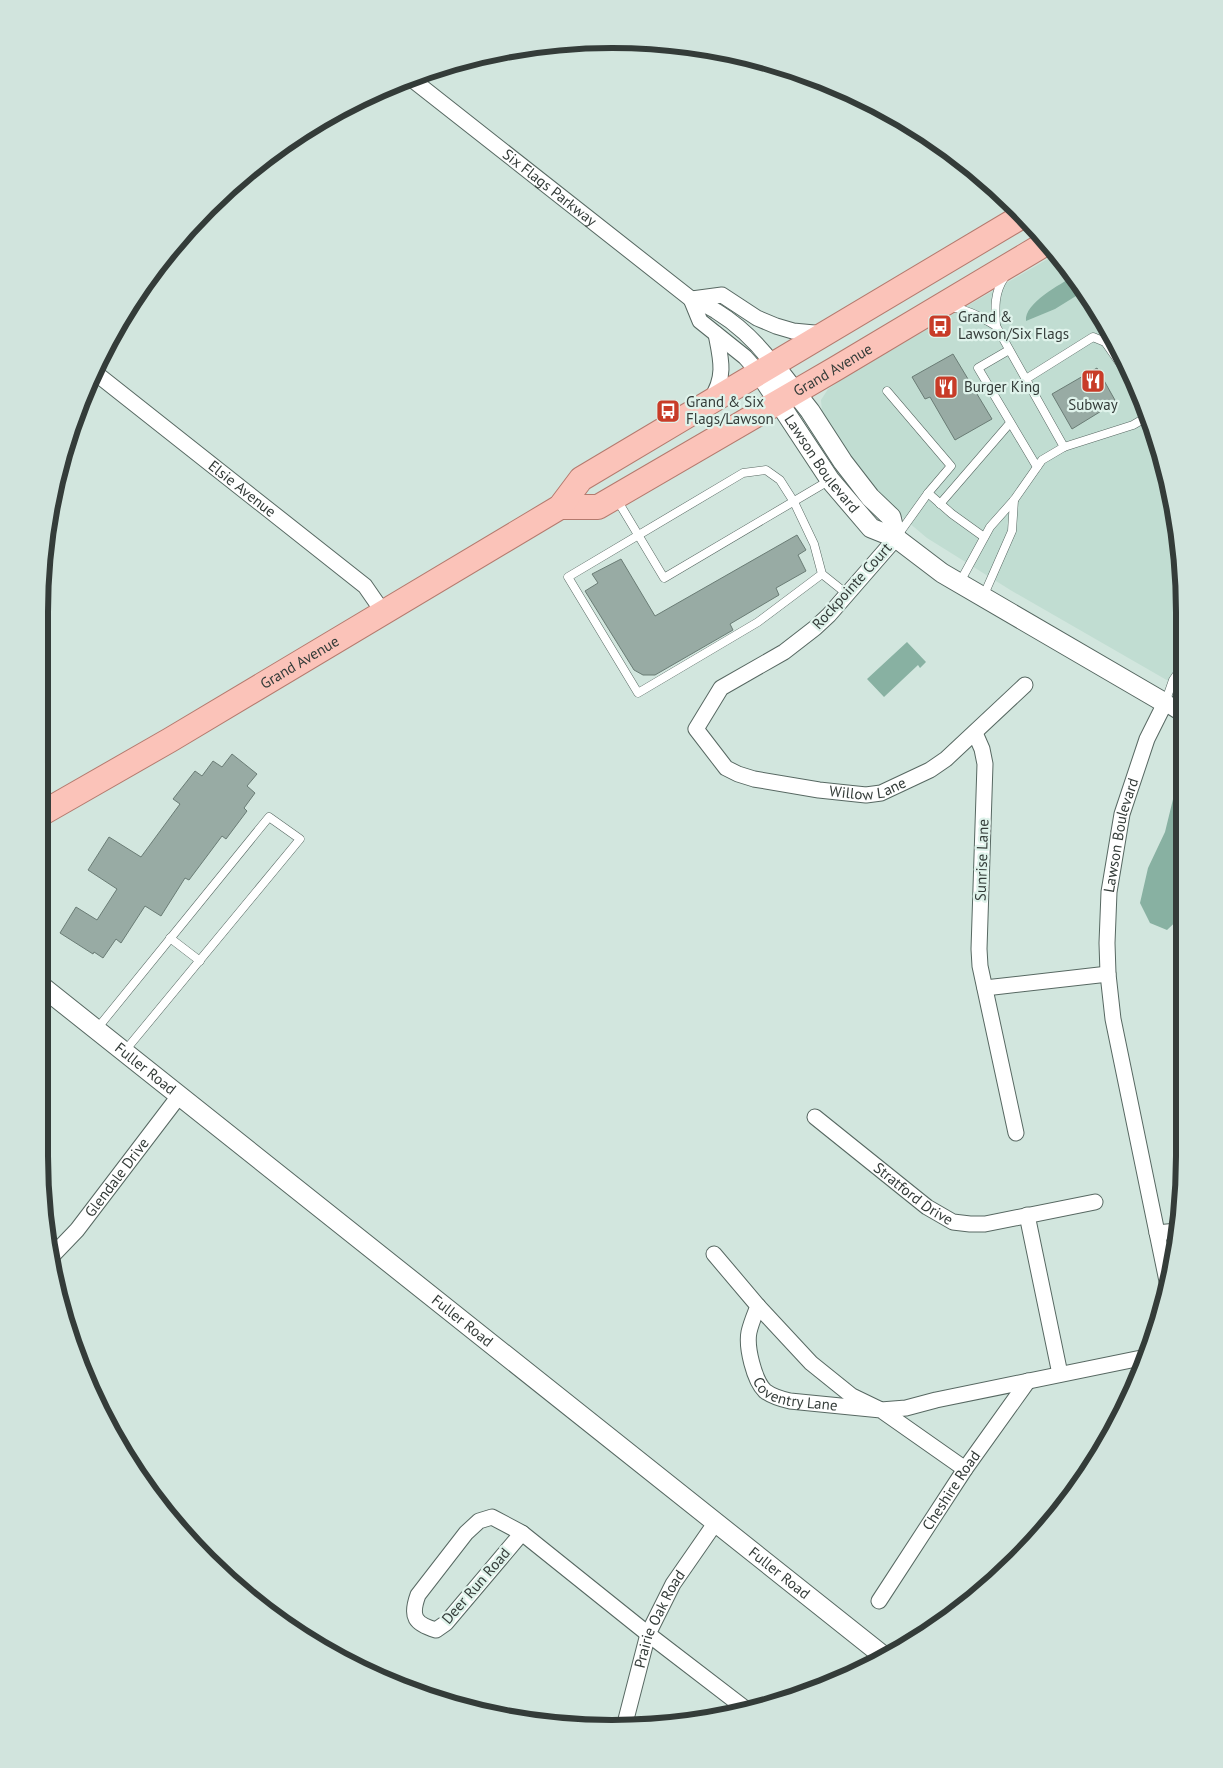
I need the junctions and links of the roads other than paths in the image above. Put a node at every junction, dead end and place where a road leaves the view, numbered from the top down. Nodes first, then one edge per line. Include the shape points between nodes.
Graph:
1 (416, 82) edge
2 (1016, 220) edge
3 (1041, 246) edge
4 (1014, 263) junction
5 (691, 299) junction
6 (941, 306) junction
7 (996, 326) junction
8 (716, 334) junction
9 (826, 334) junction
10 (1010, 350) junction
11 (1111, 350) edge
12 (767, 369) junction
13 (99, 376) edge
14 (1026, 378) junction
15 (887, 391) dead end
16 (787, 397) junction
17 (706, 406) junction
18 (1142, 420) edge
19 (1010, 423) junction
20 (1064, 447) junction
21 (1037, 467) junction
22 (830, 480) junction
23 (928, 493) junction
24 (616, 498) junction
25 (1014, 500) junction
26 (794, 502) junction
27 (940, 504) junction
28 (560, 507) junction
29 (639, 536) junction
30 (984, 537) junction
31 (896, 538) junction
32 (822, 574) junction
33 (959, 583) junction
34 (847, 594) junction
35 (983, 597) junction
36 (383, 612) junction
37 (1176, 677) edge
38 (1025, 685) dead end
39 (1165, 703) junction
40 (1176, 710) edge
41 (696, 729) joint
42 (975, 733) junction
43 (48, 810) edge
44 (170, 938) junction
45 (200, 960) junction
46 (1108, 974) junction
47 (985, 988) junction
48 (48, 991) edge
49 (96, 1030) junction
50 (124, 1052) junction
51 (179, 1096) junction
52 (815, 1117) dead end
53 (1016, 1133) dead end
54 (1095, 1202) dead end
55 (1028, 1215) junction
56 (1171, 1232) edge
57 (1157, 1234) junction
58 (56, 1252) edge
59 (714, 1254) dead end
60 (1164, 1269) edge
61 (758, 1306) junction
62 (1138, 1359) edge
63 (1060, 1374) junction
64 (1028, 1382) junction
65 (881, 1410) junction
66 (965, 1469) junction
67 (716, 1522) junction
68 (522, 1533) junction
69 (879, 1601) dead end
70 (648, 1634) junction
71 (879, 1653) edge
72 (741, 1705) edge
73 (626, 1720) edge

1 - 5 street, Six Flags Parkway
2 - 9 main road, Grand Avenue
3 - 4 main road, Grand Avenue
4 - 6 main road, Grand Avenue
4 - 7 lane via 998,286
5 - 8 street, Six Flags Parkway via 700,320
5 - 9 street via 722,295 757,318 776,326
5 - 12 street, Six Flags Parkway via 715,310 756,342
6 - 7 lane via 961,309
6 - 16 main road, Grand Avenue
7 - 10 lane
8 - 12 street, Six Flags Parkway via 745,357
8 - 17 street via 721,381
9 - 12 main road, Grand Avenue
10 - 14 lane
10 - 19 lane via 978,368
11 - 14 lane via 1105,342 1093,337
12 - 16 street, Lawson Boulevard
12 - 17 main road, Grand Avenue
13 - 36 street, Elsie Avenue via 364,586
14 - 20 lane
15 - 23 lane via 951,466
16 - 22 street, Lawson Boulevard
16 - 24 main road, Grand Avenue
16 - 31 street, Lawson Boulevard via 810,411 843,462 870,497 891,517
17 - 28 main road, Grand Avenue via 581,479
18 - 20 lane
19 - 21 lane
19 - 27 lane
20 - 21 lane via 1042,460
21 - 25 lane
22 - 26 lane
22 - 31 street, Lawson Boulevard via 871,528
23 - 27 lane
23 - 31 lane
24 - 28 main road, Grand Avenue via 598,507
24 - 29 lane
25 - 30 lane
25 - 35 lane via 1012,531
26 - 29 lane via 780,480 766,470 743,473
26 - 29 lane via 664,578
26 - 32 lane via 814,544
27 - 30 lane
28 - 36 main road, Grand Avenue
29 - 32 lane via 568,576 638,693 758,622
30 - 33 lane
31 - 33 street, Lawson Boulevard
31 - 34 street, Rockpointe Court
32 - 34 lane
33 - 35 street, Lawson Boulevard
34 - 41 street, Rockpointe Court via 800,641 721,688
35 - 39 street, Lawson Boulevard
36 - 43 main road, Grand Avenue
37 - 39 lane
38 - 42 street, Willow Lane
39 - 40 street
39 - 46 street, Lawson Boulevard via 1147,739 1122,814 1109,892
41 - 42 street, Willow Lane via 726,768 738,774 819,790 866,795 881,792 930,770
42 - 47 street, Sunrise Lane via 985,764 979,949
44 - 45 lane
44 - 45 lane via 269,816 300,839
44 - 49 lane
45 - 50 lane
46 - 47 street
46 - 57 street, Lawson Boulevard via 1113,1019
47 - 53 street, Sunrise Lane
48 - 49 street, Fuller Road
49 - 50 street, Fuller Road
50 - 51 street, Fuller Road
51 - 58 street, Glendale Drive
51 - 67 street, Fuller Road
52 - 55 street, Stratford Drive via 927,1207 953,1222 985,1224
54 - 55 street, Stratford Drive
55 - 63 street
56 - 57 street
57 - 60 street, Lawson Boulevard
59 - 61 street, Coventry Lane
61 - 65 street, Coventry Lane via 811,1363 852,1396
61 - 65 street, Coventry Lane via 749,1333 749,1352 758,1382 766,1391 776,1398 790,1401
62 - 63 street
63 - 64 street, Coventry Lane
64 - 65 street, Coventry Lane via 906,1408
64 - 66 street, Cheshire Road
65 - 66 street, Coventry Lane
66 - 69 street, Cheshire Road
67 - 70 street, Prairie Oak Road via 673,1584
67 - 71 street, Fuller Road
68 - 68 street, Deer Run Road via 446,1623 436,1630 422,1626 415,1618 418,1596 466,1533 479,1521 492,1517
68 - 70 street, Deer Run Road
70 - 72 street, Deer Run Road
70 - 73 street, Prairie Oak Road

